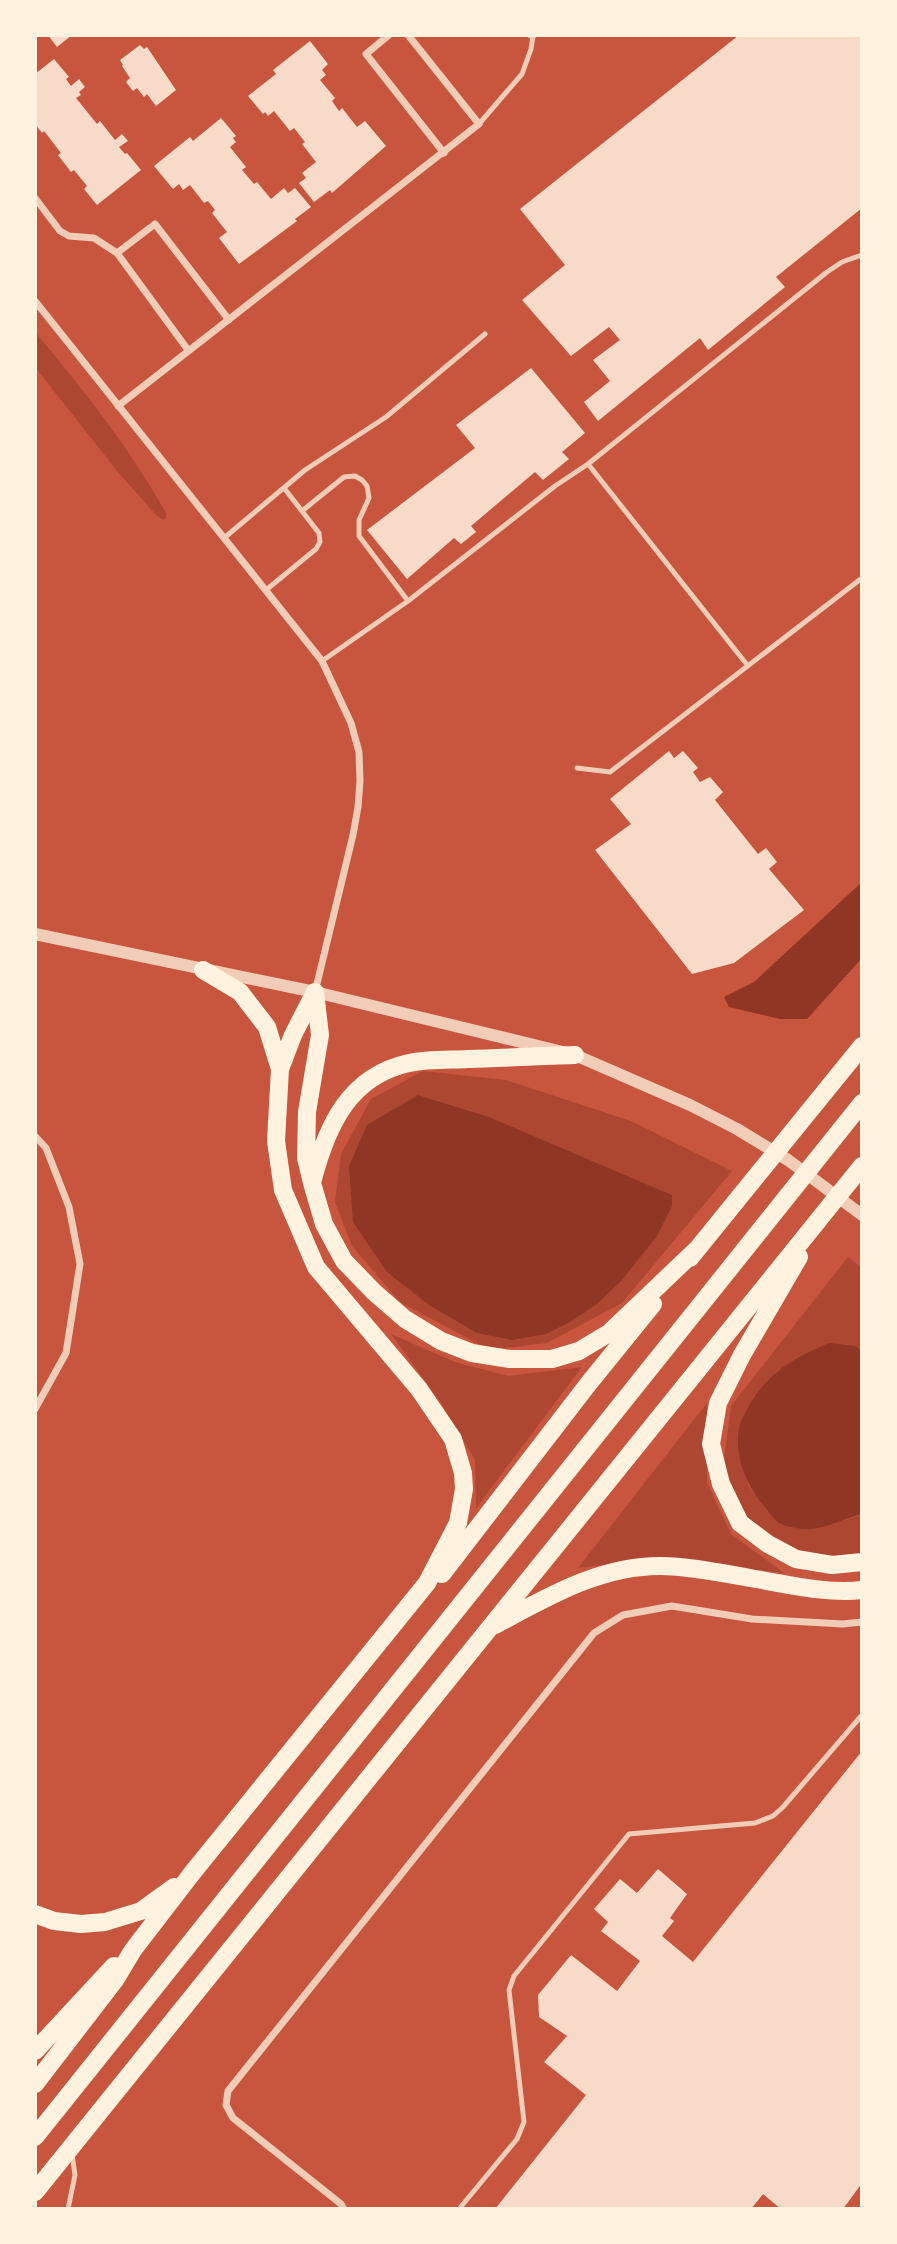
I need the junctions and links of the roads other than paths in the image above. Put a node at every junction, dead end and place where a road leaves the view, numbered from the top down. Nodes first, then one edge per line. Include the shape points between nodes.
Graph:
1 (388, 35) edge
2 (408, 35) edge
3 (532, 35) edge
4 (479, 124) junction
5 (444, 153) junction
6 (35, 198) edge
7 (117, 253) junction
8 (862, 255) edge
9 (35, 301) edge
10 (229, 320) junction
11 (485, 334) dead end
12 (188, 350) junction
13 (118, 405) junction
14 (588, 464) junction
15 (284, 488) junction
16 (302, 511) junction
17 (224, 538) junction
18 (862, 578) edge
19 (266, 590) junction
20 (408, 601) junction
21 (322, 661) junction
22 (748, 666) junction
23 (577, 768) dead end
24 (35, 934) edge
25 (203, 970) junction
26 (315, 992) junction
27 (862, 1046) edge
28 (575, 1055) junction
29 (279, 1069) junction
30 (862, 1103) edge
31 (35, 1136) edge
32 (862, 1166) edge
33 (312, 1183) junction
34 (834, 1200) junction
35 (862, 1215) edge
36 (696, 1251) junction
37 (35, 1409) edge
38 (862, 1562) edge
39 (427, 1583) junction
40 (862, 1590) edge
41 (862, 1622) edge
42 (489, 1629) junction
43 (862, 1715) edge
44 (193, 1872) junction
45 (35, 1914) edge
46 (132, 1950) junction
47 (35, 2051) edge
48 (35, 2084) edge
49 (35, 2137) edge
50 (71, 2146) junction
51 (35, 2192) edge
52 (68, 2209) edge
53 (344, 2209) edge
54 (458, 2209) edge

1 - 5 street via 366,54
2 - 4 street
3 - 4 lane via 522,74
4 - 5 street
5 - 10 street
6 - 7 street via 60,231 94,238
7 - 10 street via 155,224
7 - 12 street
8 - 14 lane via 827,272
9 - 13 street
10 - 12 street
11 - 15 lane via 386,417
12 - 13 street
13 - 17 street
14 - 20 lane
14 - 22 lane
15 - 16 lane
15 - 17 lane
16 - 19 lane via 319,533 318,546
16 - 20 lane via 344,477 362,480 370,492 359,520 359,536
17 - 19 street
18 - 22 lane
19 - 21 street
20 - 21 lane
21 - 26 street via 351,723 360,781 353,835
22 - 23 lane via 610,772
24 - 25 street
25 - 26 street
25 - 29 highway via 240,992 267,1027
26 - 28 street
26 - 29 highway
26 - 33 highway via 320,1035 306,1158
27 - 36 highway
28 - 33 highway via 412,1062 393,1067 354,1093 336,1116
28 - 35 street via 737,1129
29 - 39 highway via 276,1141 283,1191 316,1267 419,1389 453,1439 463,1473 458,1523
30 - 49 highway
31 - 37 street via 46,1148 69,1207 80,1264 66,1353
32 - 34 highway
33 - 36 highway via 324,1224 344,1261 404,1319 472,1353 552,1359 579,1351 608,1334
34 - 38 highway via 742,1355 718,1403 711,1444 721,1484 740,1523 796,1559
34 - 42 highway
36 - 39 highway via 440,1576
39 - 44 highway
40 - 42 highway via 833,1591 686,1568 633,1568 575,1583
41 - 53 street via 752,1619 672,1606 623,1615 594,1633 228,2091 226,2105 233,2118
42 - 50 highway
43 - 54 lane via 773,1816 755,1823 629,1835 514,1976 509,1990 524,2122 517,2139
44 - 45 highway via 141,1911 105,1922 54,1921
44 - 46 highway
46 - 47 highway
46 - 48 highway via 115,1980
50 - 51 highway
50 - 52 lane via 75,2175

